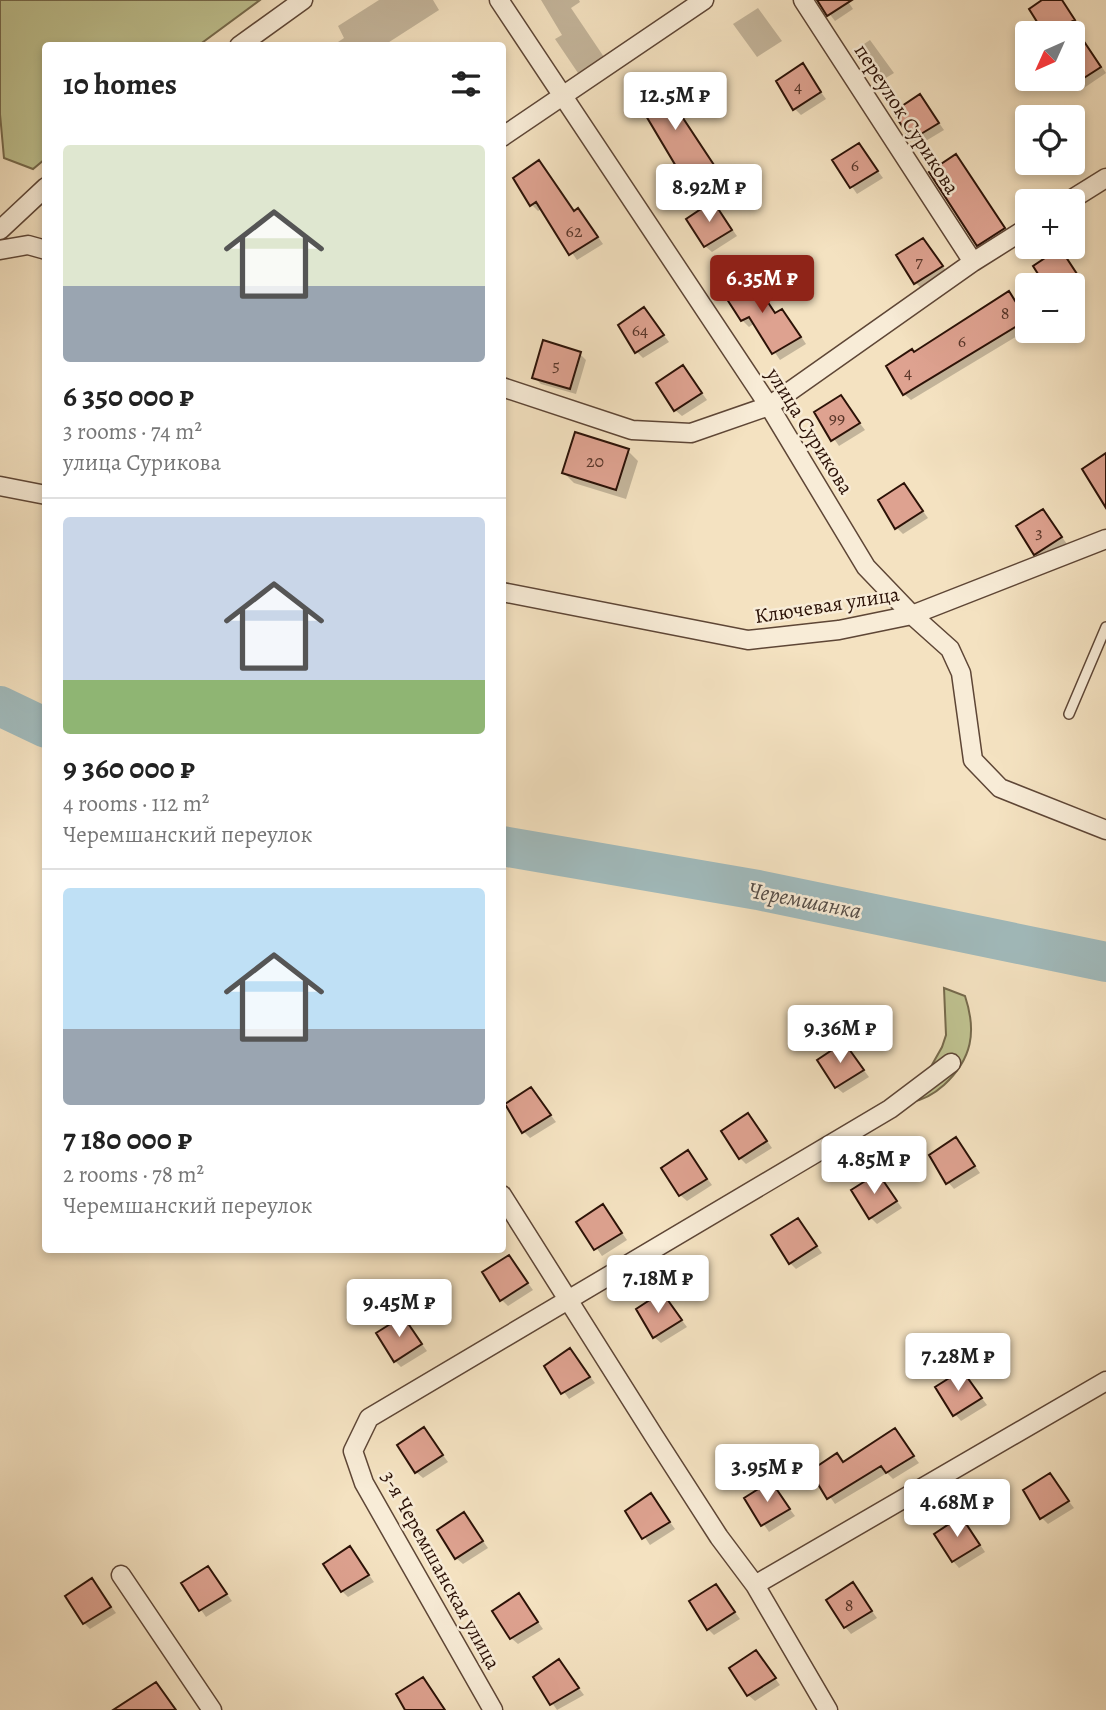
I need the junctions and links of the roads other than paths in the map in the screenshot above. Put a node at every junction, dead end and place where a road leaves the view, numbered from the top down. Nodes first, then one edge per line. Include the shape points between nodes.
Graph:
1 (303, 0) edge
2 (499, 0) edge
3 (704, 0) edge
4 (803, 0) edge
5 (245, 42) edge
6 (564, 94) junction
7 (506, 133) edge
8 (1106, 178) edge
9 (42, 191) edge
10 (1085, 191) edge
11 (0, 230) edge
12 (1015, 236) edge
13 (42, 249) edge
14 (0, 250) edge
15 (973, 262) junction
16 (506, 388) edge
17 (769, 406) junction
18 (0, 486) edge
19 (42, 494) edge
20 (1106, 539) edge
21 (506, 593) edge
22 (912, 615) junction
23 (1106, 627) edge
24 (1069, 714) dead end
25 (1106, 830) edge
26 (951, 1063) dead end
27 (506, 1201) edge
28 (568, 1299) junction
29 (1106, 1381) edge
30 (121, 1575) dead end
31 (755, 1585) junction
32 (212, 1710) edge
33 (493, 1710) edge
34 (828, 1710) edge

1 - 5 street
2 - 6 street, улица Сурикова
3 - 6 street
4 - 15 street, переулок Сурикова
6 - 7 street
6 - 17 street, улица Сурикова
8 - 10 street
9 - 11 street
12 - 15 street
13 - 14 street via 28,245
15 - 17 street
16 - 17 street via 632,430 691,433
17 - 22 street, улица Сурикова via 866,567
18 - 19 street
20 - 22 street, Ключевая улица
21 - 22 street, Ключевая улица via 748,639 839,630
22 - 25 street, улица Сурикова via 950,649 961,673 973,760 1000,788
23 - 24 lane
26 - 28 street via 890,1110
27 - 28 street
28 - 31 street via 719,1537
28 - 33 street, 3-я Черемшанская улица via 369,1418 353,1451 364,1483
29 - 31 street
30 - 32 street
31 - 34 street

